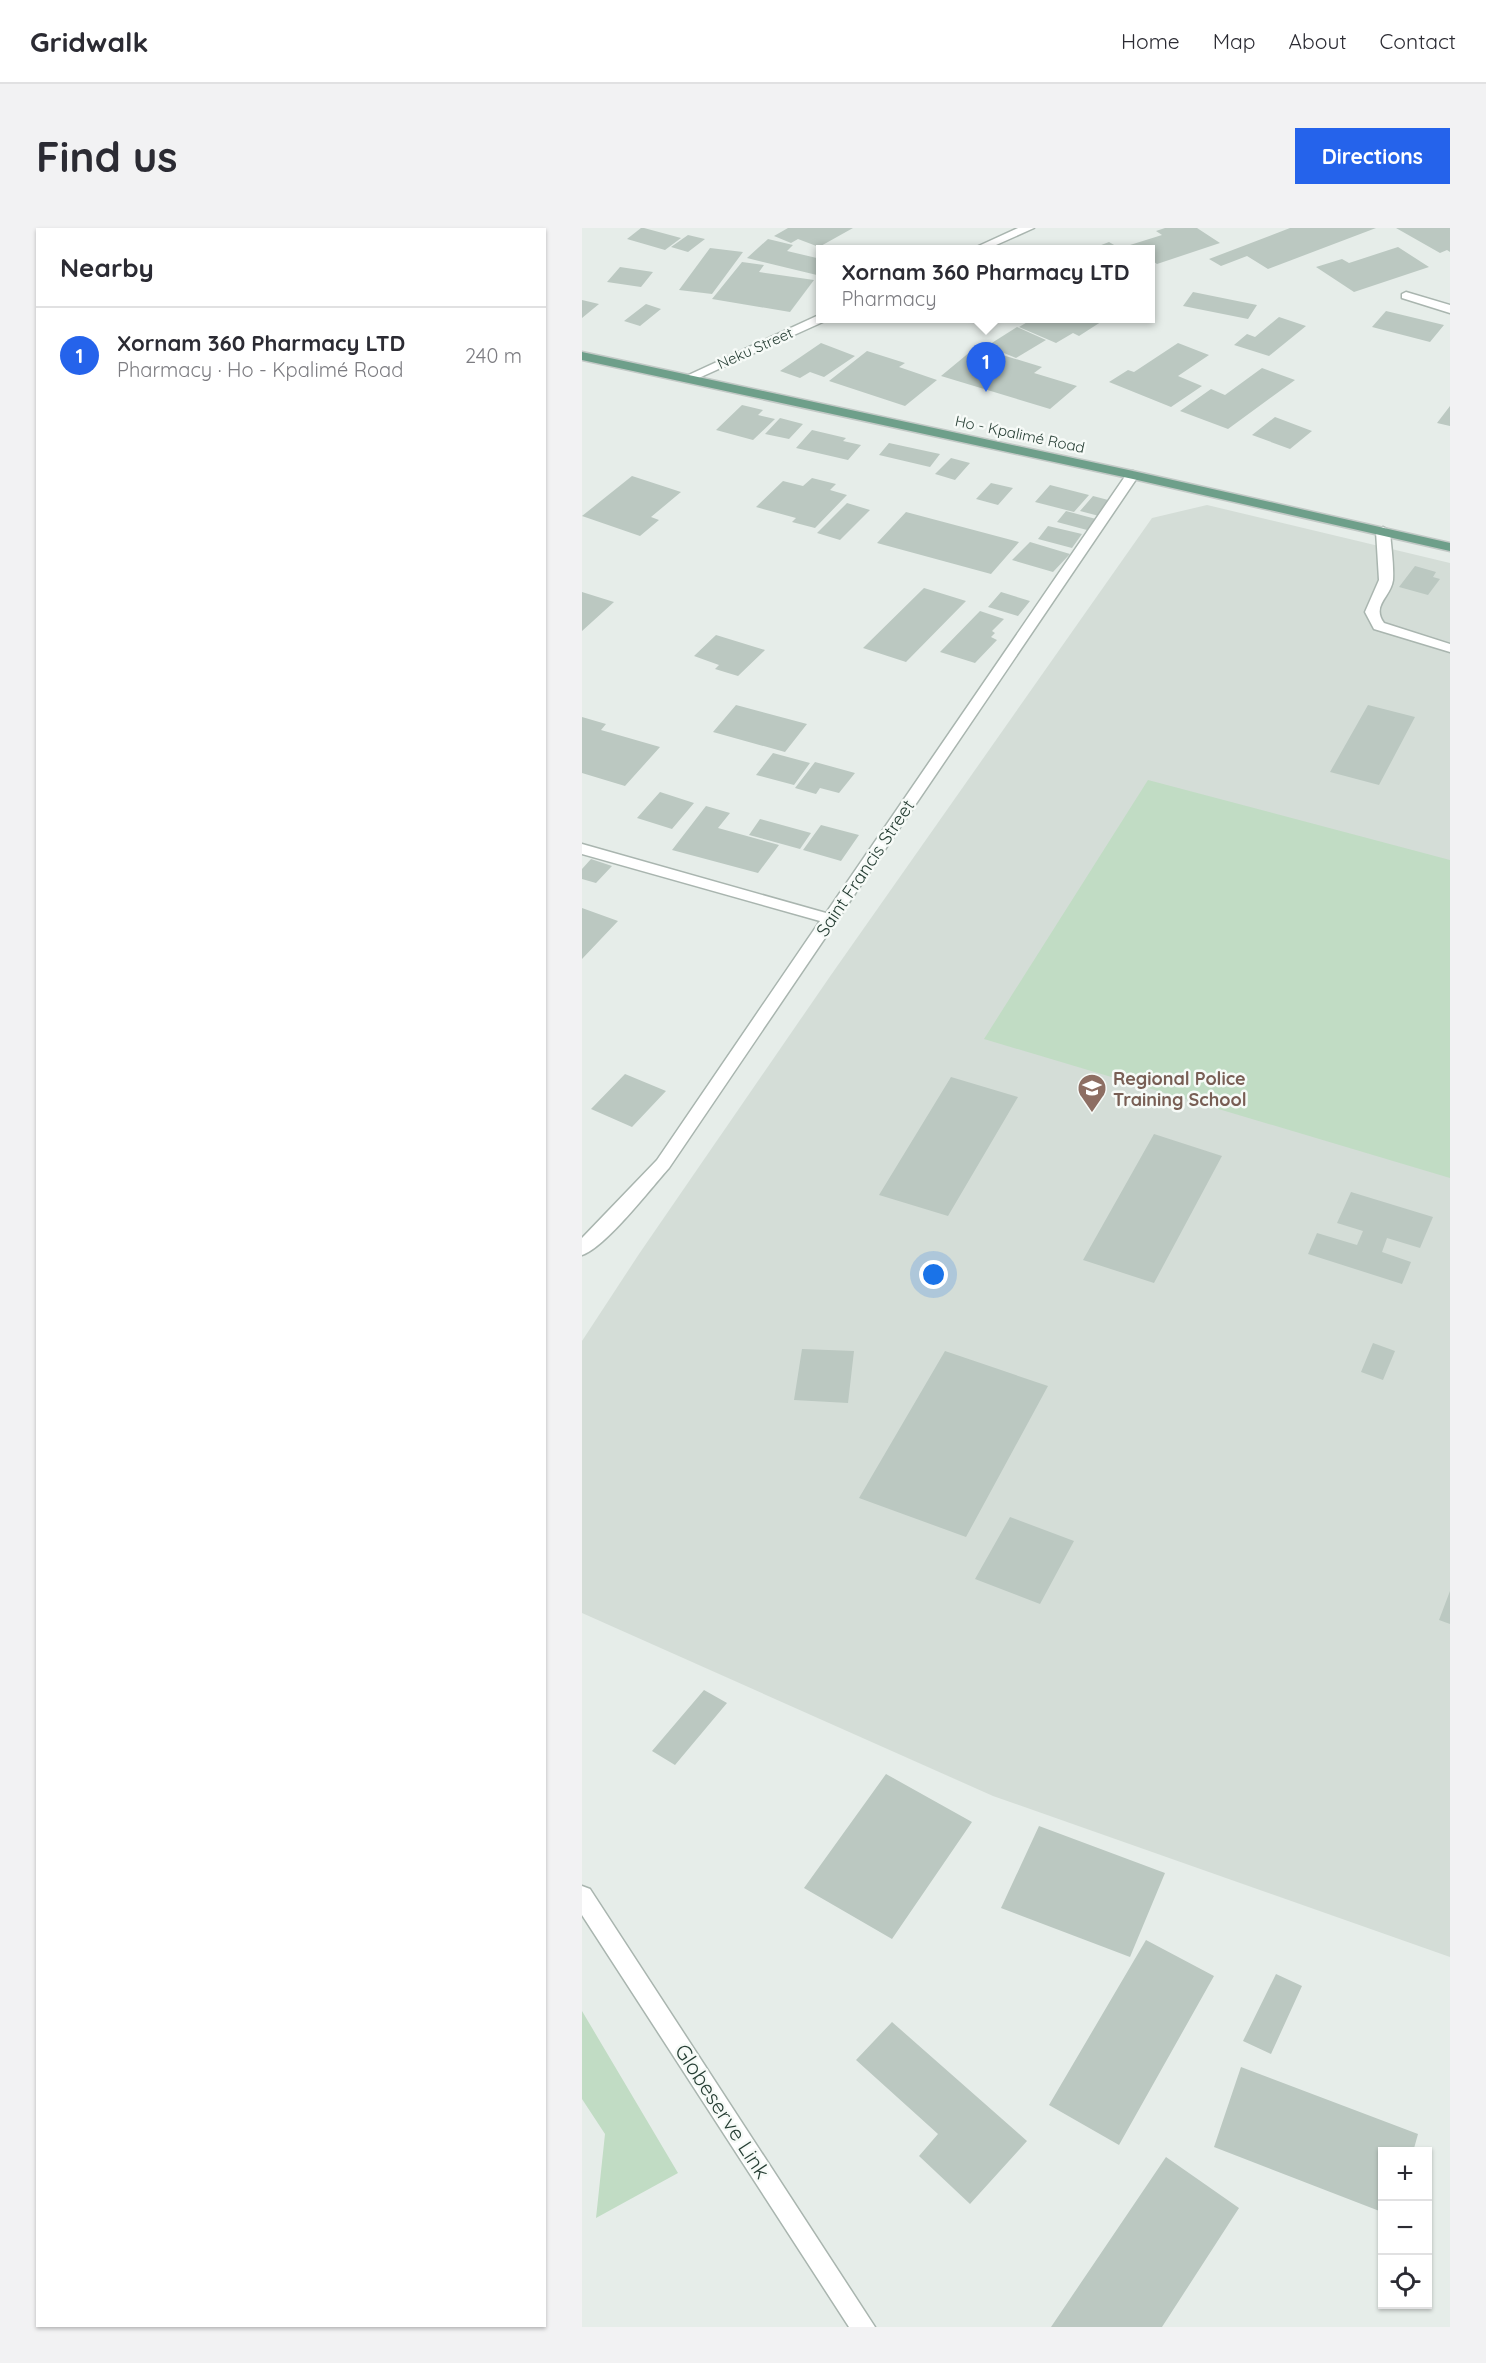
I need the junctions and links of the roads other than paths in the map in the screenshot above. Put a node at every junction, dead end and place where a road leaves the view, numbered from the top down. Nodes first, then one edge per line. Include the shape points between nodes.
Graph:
1 (1028, 228) edge
2 (988, 245) edge
3 (1406, 296) dead end
4 (1450, 309) edge
5 (816, 320) edge
6 (582, 356) edge
7 (688, 378) junction
8 (1133, 475) junction
9 (1383, 531) junction
10 (1450, 547) edge
11 (1450, 648) edge
12 (582, 849) edge
13 (830, 919) junction
14 (582, 1248) edge
15 (582, 1896) edge
16 (863, 2327) edge

1 - 2 street
3 - 4 street
5 - 7 street, Neku Street
6 - 7 main road, Ho - Kpalimé Road
7 - 8 main road, Ho - Kpalimé Road
8 - 9 main road, Ho - Kpalimé Road
8 - 13 street, Saint Francis Street
9 - 10 main road, Ho - Kpalimé Road
9 - 11 street via 1386,583 1371,608 1371,617 1378,626
12 - 13 street
13 - 14 street, Saint Francis Street via 663,1164
15 - 16 street, Globeserve Link

